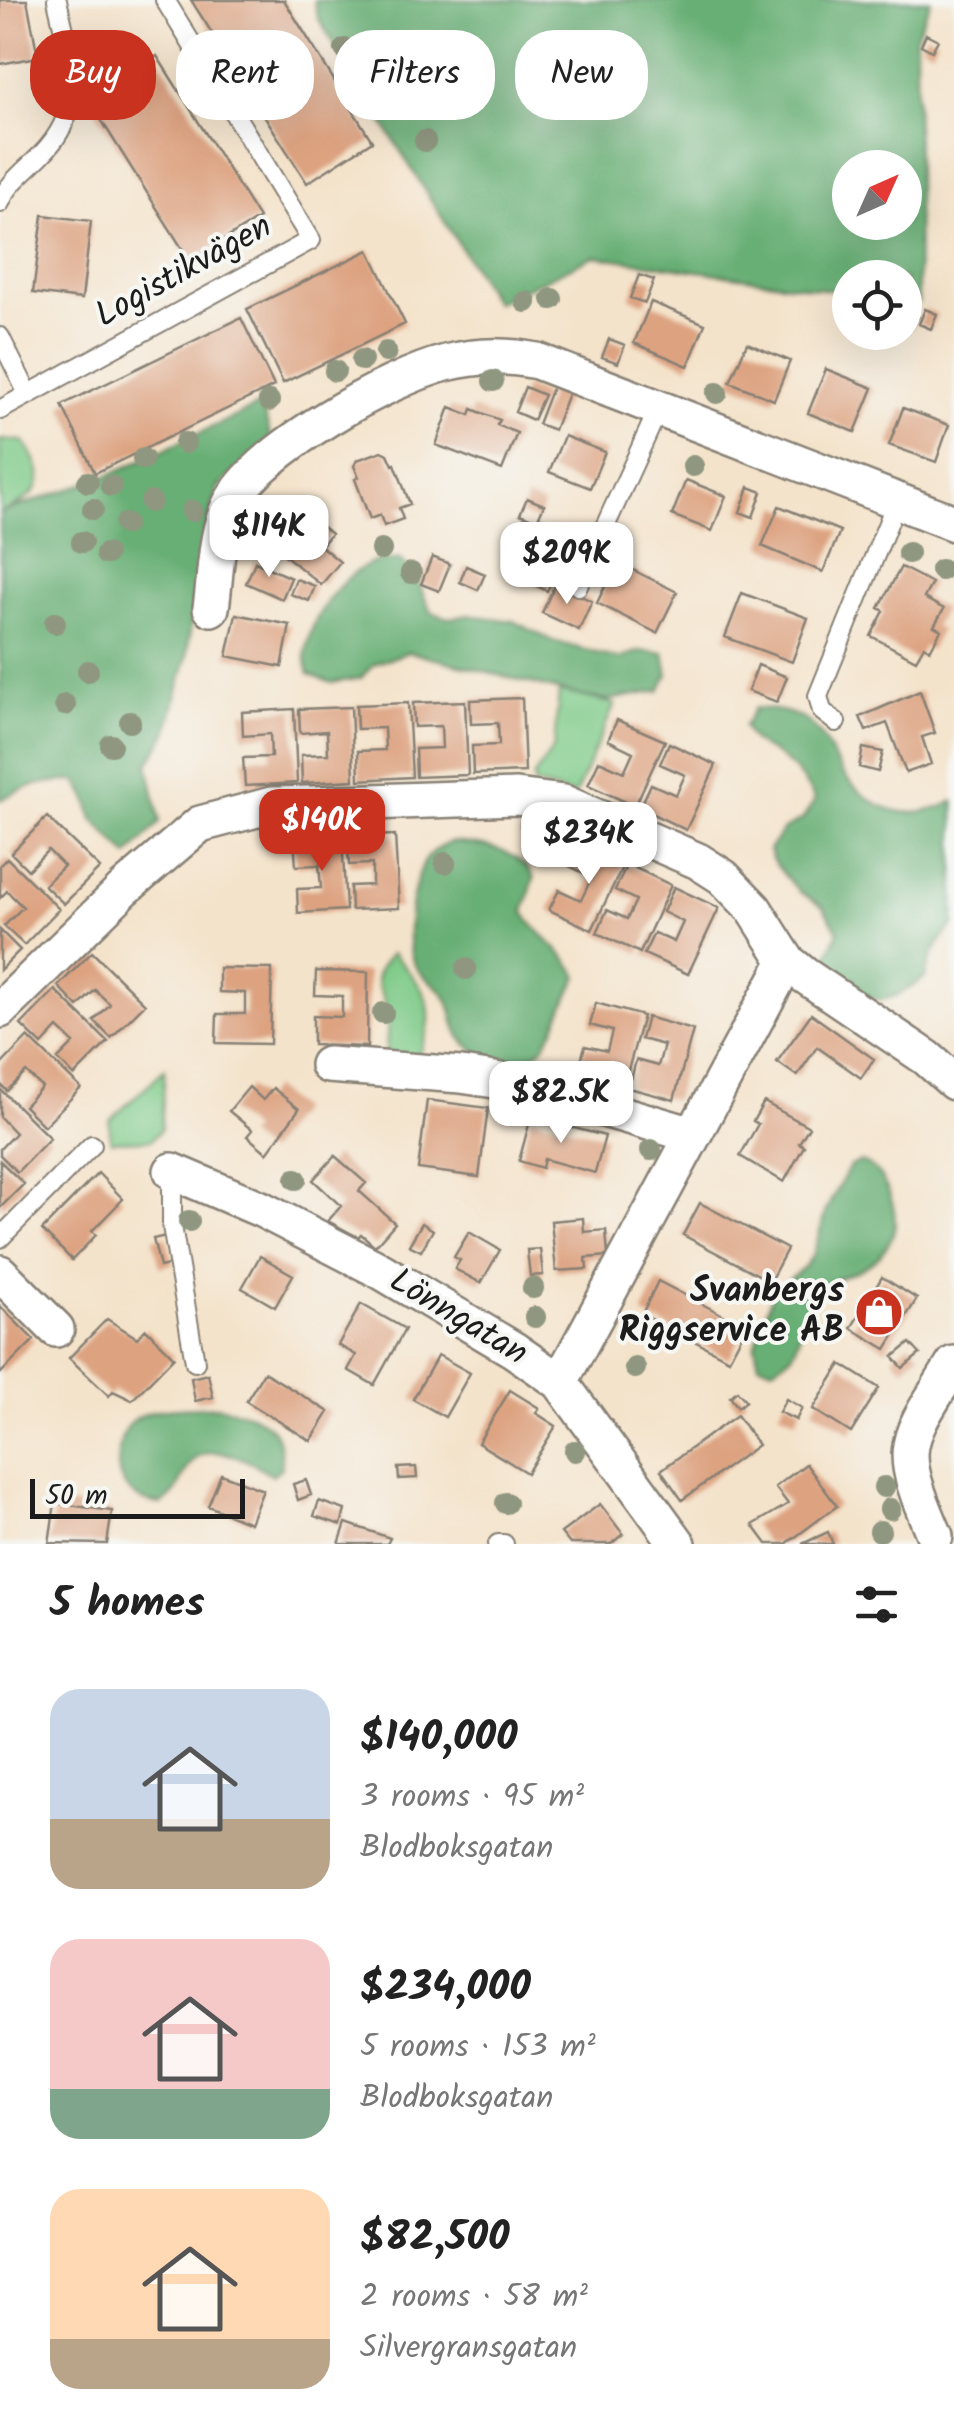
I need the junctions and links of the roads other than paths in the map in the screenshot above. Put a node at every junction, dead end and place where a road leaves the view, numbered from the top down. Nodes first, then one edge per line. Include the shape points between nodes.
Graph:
1 (57, 0) edge
2 (165, 0) edge
3 (0, 203) edge
4 (0, 337) edge
5 (28, 394) junction
6 (659, 408) junction
7 (0, 410) edge
8 (897, 500) junction
9 (954, 523) edge
10 (578, 586) dead end
11 (212, 608) dead end
12 (836, 722) dead end
13 (787, 960) junction
14 (0, 1010) edge
15 (328, 1064) dead end
16 (954, 1082) edge
17 (693, 1135) junction
18 (92, 1145) dead end
19 (172, 1171) joint
20 (0, 1238) edge
21 (0, 1273) edge
22 (56, 1329) dead end
23 (195, 1362) dead end
24 (954, 1364) edge
25 (560, 1382) junction
26 (936, 1535) edge
27 (678, 1544) edge

1 - 3 lane via 74,92 67,121
2 - 5 lane, Logistikvägen via 311,240
4 - 5 lane
5 - 7 lane, Logistikvägen
6 - 8 street
6 - 10 lane
6 - 11 street via 514,357 426,369 308,430 243,486 222,529
8 - 9 street
8 - 12 lane via 818,696 822,711
13 - 14 street via 724,878 564,803 516,798 272,806 200,824 180,839
13 - 16 street
13 - 17 street
15 - 17 street via 515,1083
17 - 25 street
18 - 20 lane
19 - 23 lane via 172,1226
19 - 25 street, Lönngatan via 381,1271
21 - 22 street
24 - 26 street via 908,1452 914,1486
25 - 27 street, Lönngatan

